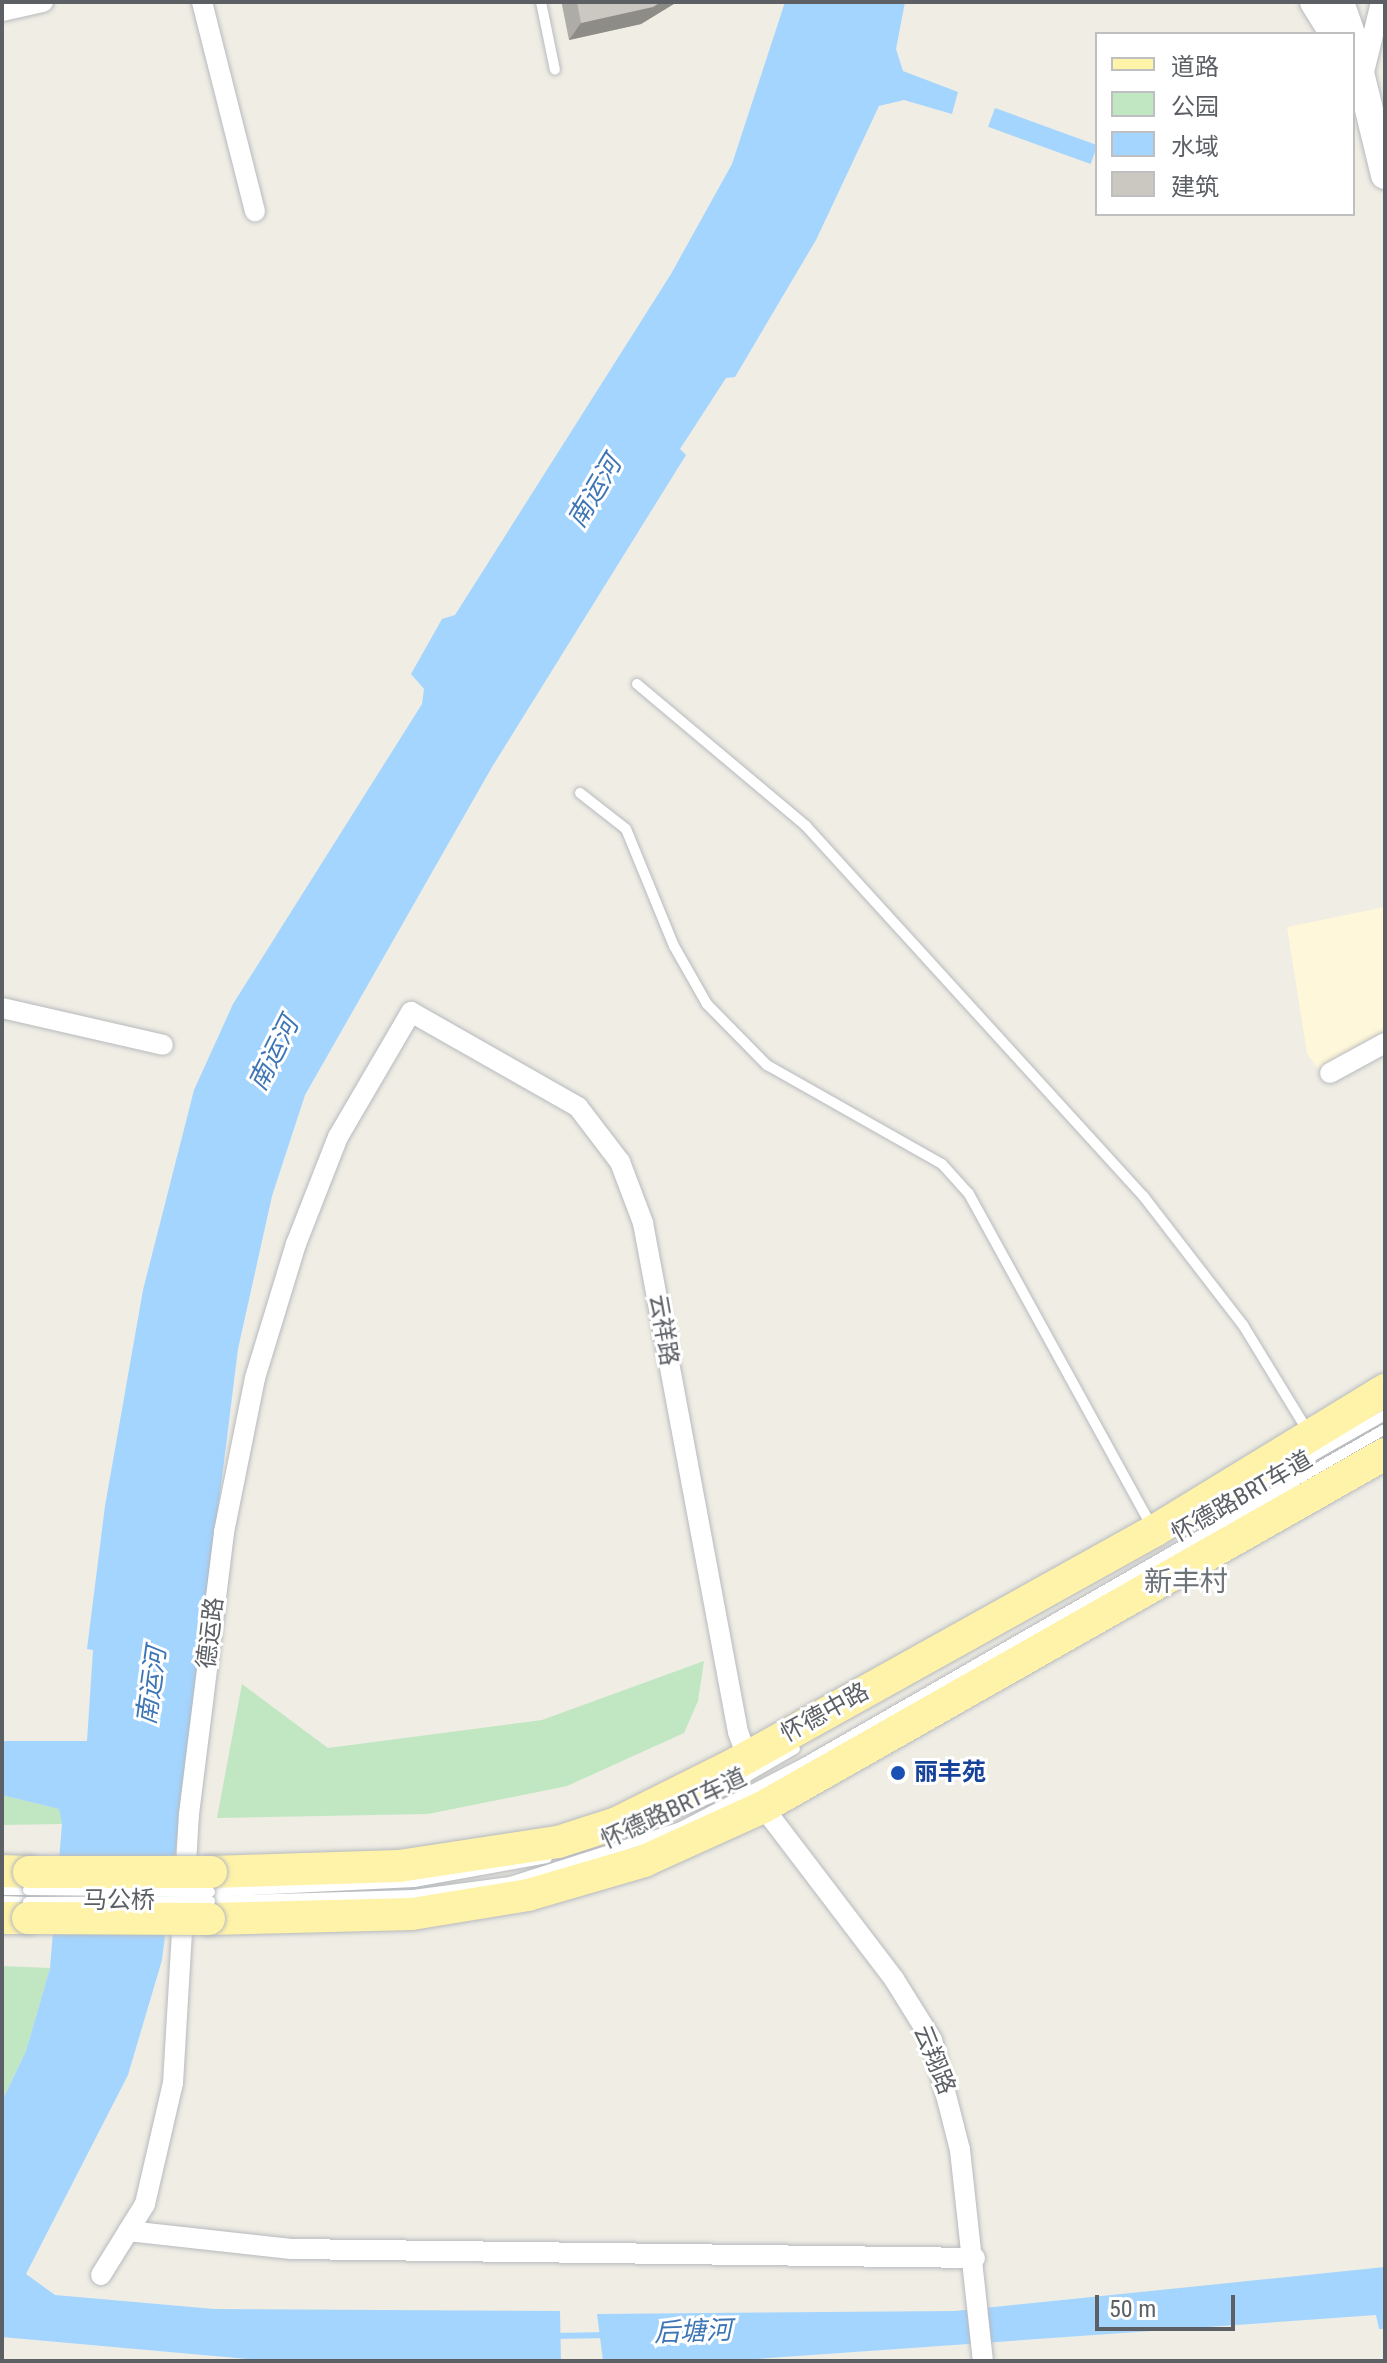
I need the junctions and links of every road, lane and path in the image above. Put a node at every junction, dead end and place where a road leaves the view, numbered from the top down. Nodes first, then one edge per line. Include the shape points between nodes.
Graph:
1 (43, 2) edge
2 (202, 2) edge
3 (541, 2) edge
4 (1314, 2) edge
5 (1340, 2) edge
6 (1381, 2) edge
7 (2, 11) edge
8 (1333, 32) edge
9 (1350, 32) edge
10 (555, 70) dead end
11 (1357, 80) edge
12 (1385, 175) edge
13 (255, 211) dead end
14 (637, 684) dead end
15 (580, 793) dead end
16 (2, 1008) edge
17 (411, 1012) joint
18 (1385, 1043) edge
19 (163, 1045) dead end
20 (1330, 1073) dead end
21 (1385, 1390) edge
22 (1385, 1415) edge
23 (1385, 1429) edge
24 (1313, 1439) junction
25 (1385, 1454) edge
26 (1154, 1531) junction
27 (1071, 1593) dead end
28 (812, 1739) dead end
29 (747, 1757) junction
30 (763, 1807) junction
31 (2, 1890) edge
32 (17, 1896) edge
33 (210, 1896) junction
34 (128, 2231) junction
35 (975, 2258) junction
36 (101, 2275) dead end
37 (983, 2360) edge

1 - 7 street
2 - 13 street
3 - 10 lane
4 - 8 main road
5 - 9 main road
6 - 11 street
11 - 12 main road
14 - 24 lane via 806,826 1144,1197 1243,1325
15 - 26 lane via 626,829 674,946 707,1004 767,1065 942,1164 969,1194
16 - 19 street
17 - 29 street, 云祥路 via 578,1107 620,1162 643,1223
17 - 34 street, 德运路 via 338,1137 296,1244 255,1378 224,1532 189,1814 173,2083 145,2204
18 - 20 street
21 - 24 main road, 怀德中路
22 - 27 lane, 怀德路BRT车道
23 - 33 lane, 怀德路BRT车道 via 806,1762 681,1827 510,1882 413,1895
24 - 26 main road, 怀德中路
25 - 30 main road, 怀德中路
26 - 29 main road, 怀德中路
28 - 33 lane, 怀德路BRT车道 via 710,1798 598,1845 508,1869 414,1882
29 - 33 main road, 怀德中路 via 617,1823 558,1842
30 - 33 main road, 怀德中路 via 644,1861 528,1895 412,1914
30 - 35 street, 云翔路 via 894,1979 932,2040 951,2098
31 - 32 lane
32 - 33 main road, 马公桥, bridge
32 - 33 main road, 马公桥, bridge
34 - 35 street via 291,2249
34 - 36 street, 德运路
35 - 37 street, 云翔路

